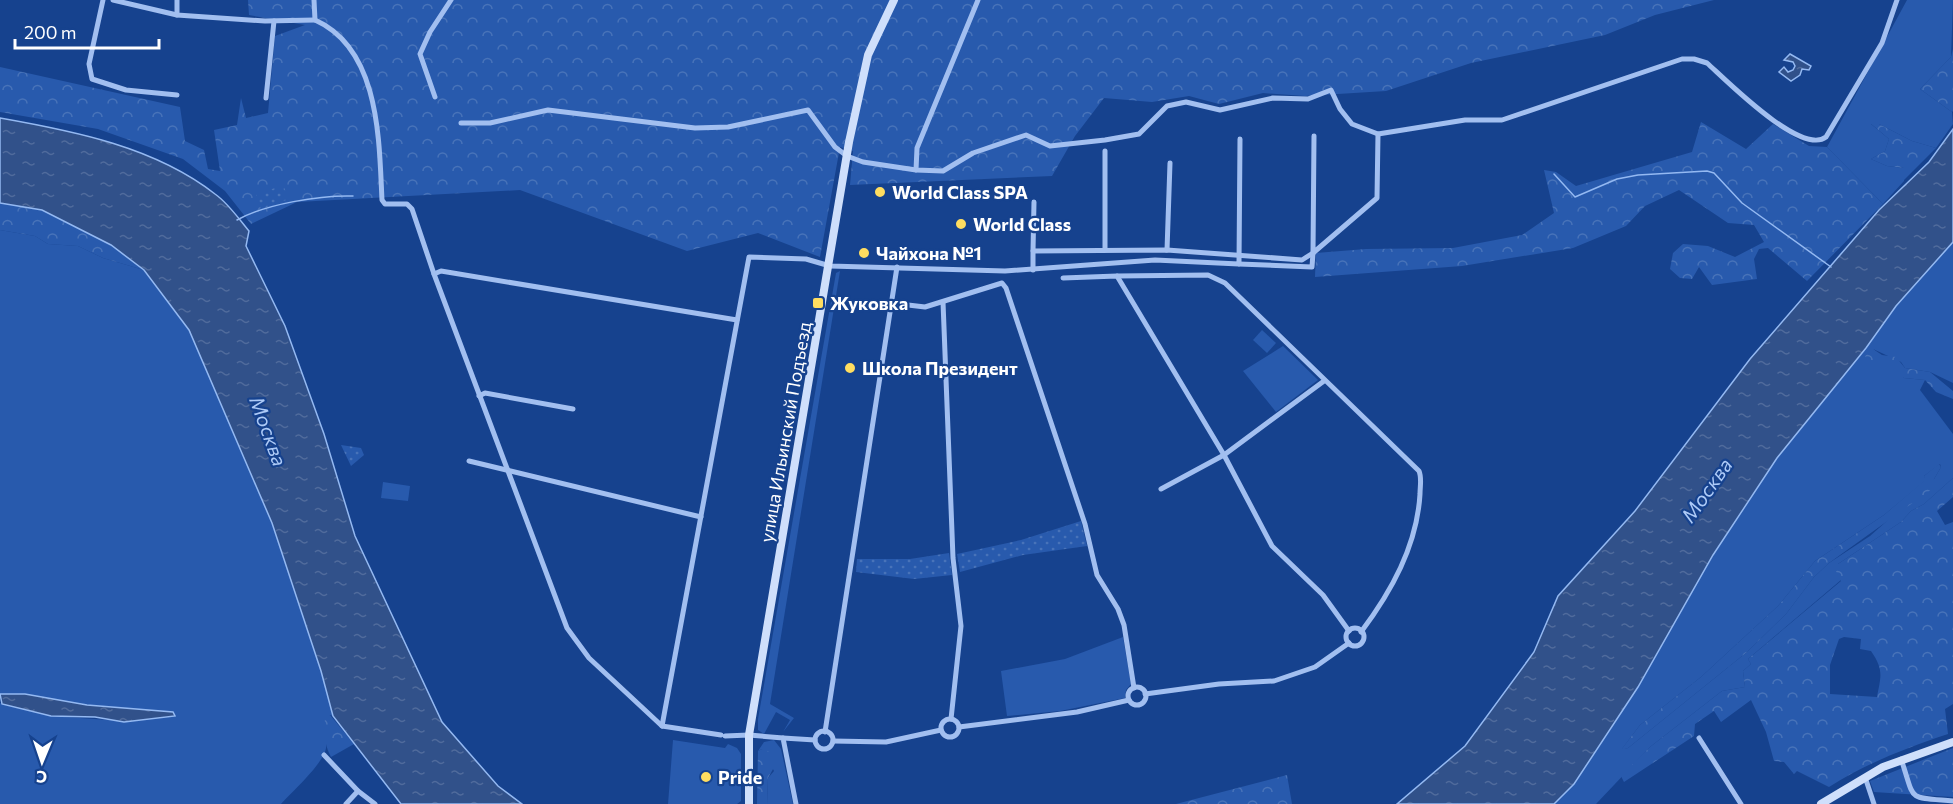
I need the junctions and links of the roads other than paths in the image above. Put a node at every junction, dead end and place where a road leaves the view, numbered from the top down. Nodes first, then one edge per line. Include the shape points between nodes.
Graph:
1 (103, 0) edge
2 (113, 0) edge
3 (177, 0) edge
4 (314, 0) edge
5 (451, 0) edge
6 (894, 0) edge
7 (978, 0) edge
8 (1897, 0) edge
9 (177, 15) junction
10 (315, 20) junction
11 (274, 21) junction
12 (177, 95) dead end
13 (435, 97) dead end
14 (266, 98) dead end
15 (461, 123) dead end
16 (1378, 134) junction
17 (1314, 136) dead end
18 (1240, 139) dead end
19 (1105, 151) dead end
20 (847, 156) junction
21 (1170, 164) dead end
22 (916, 170) junction
23 (1034, 202) dead end
24 (1105, 250) junction
25 (1167, 250) junction
26 (1033, 251) junction
27 (1313, 253) junction
28 (1238, 256) junction
29 (1239, 264) junction
30 (830, 266) junction
31 (897, 267) junction
32 (1033, 270) junction
33 (434, 274) junction
34 (1117, 276) junction
35 (1063, 278) dead end
36 (943, 302) junction
37 (891, 303) junction
38 (737, 320) junction
39 (1324, 381) junction
40 (479, 396) junction
41 (573, 409) dead end
42 (1224, 455) junction
43 (469, 462) dead end
44 (508, 471) junction
45 (1161, 489) dead end
46 (701, 517) junction
47 (1349, 631) junction
48 (1361, 632) junction
49 (1348, 643) junction
50 (1134, 688) junction
51 (1145, 694) junction
52 (1129, 700) junction
53 (951, 719) junction
54 (662, 726) junction
55 (958, 727) junction
56 (941, 730) junction
57 (825, 732) junction
58 (749, 735) junction
59 (783, 738) junction
60 (1700, 738) dead end
61 (815, 740) junction
62 (833, 741) junction
63 (1953, 742) edge
64 (324, 755) dead end
65 (1901, 759) junction
66 (1865, 776) junction
67 (358, 791) junction
68 (1953, 801) edge
69 (346, 804) edge
70 (375, 804) edge
71 (749, 804) edge
72 (796, 804) edge
73 (1741, 804) edge
74 (1821, 804) edge
75 (1874, 804) edge

1 - 12 street via 89,64 92,79 126,90
2 - 9 street
3 - 9 street
4 - 10 street
5 - 13 street via 420,54
6 - 20 main road, улица Ильинский Подъезд via 868,55
7 - 22 street via 917,148
8 - 16 street via 1882,43 1821,141 1810,142 1773,122 1707,63 1694,59 1682,59 1502,120 1465,120
9 - 11 street
10 - 11 street
10 - 33 street via 332,27 347,43 370,87 379,139 381,200 385,204 407,204 412,209
11 - 14 street
15 - 20 street via 490,123 548,110 695,128 728,127 808,110 835,147
16 - 22 street via 1352,124 1331,90 1308,99 1273,98 1220,110 1186,102 1167,106 1139,134 1050,146 1026,135 973,153 943,171
16 - 27 street via 1377,198
17 - 27 street
18 - 28 street
19 - 24 street
20 - 22 street
20 - 30 main road, улица Ильинский Подъезд
21 - 25 street
23 - 26 street
24 - 25 street
24 - 26 street
25 - 28 street
26 - 32 street
27 - 28 street via 1302,260
27 - 29 street via 1312,267
28 - 29 street
29 - 32 street via 1155,260
30 - 31 street
30 - 38 street via 806,259 749,257
30 - 58 main road, улица Ильинский Подъезд
31 - 32 street
31 - 37 street
33 - 38 street via 441,271
33 - 40 street
34 - 35 street
34 - 39 street via 1208,275 1225,283
34 - 42 street
36 - 37 street via 925,307
36 - 50 street via 1002,283 1006,288 1085,524 1097,576 1124,625
36 - 53 street via 953,558 961,626
37 - 57 street
38 - 46 street
39 - 42 street
39 - 48 street via 1421,477 1418,512 1402,567 1383,603
40 - 41 street via 485,393
40 - 44 street
42 - 45 street
42 - 47 street via 1272,546 1323,595
43 - 44 street
44 - 46 street
44 - 54 street via 572,638
46 - 54 street
47 - 48 street
47 - 49 street
48 - 49 street via 1362,643
49 - 51 street via 1315,667 1274,681
50 - 51 street
50 - 52 street via 1128,694
51 - 52 street via 1138,705
52 - 55 street via 1077,712
53 - 55 street
53 - 56 street via 942,723
54 - 58 street via 723,736
55 - 56 street via 951,737
56 - 62 street via 886,742
57 - 61 street
57 - 62 street
58 - 59 street
58 - 71 main road, улица Ильинский Подъезд
59 - 61 street
59 - 72 street
60 - 73 street
61 - 62 street via 822,749
63 - 65 main road
64 - 67 street
65 - 66 main road
65 - 68 street via 1909,789 1917,798
66 - 74 main road
66 - 75 street
67 - 69 street
67 - 70 street

